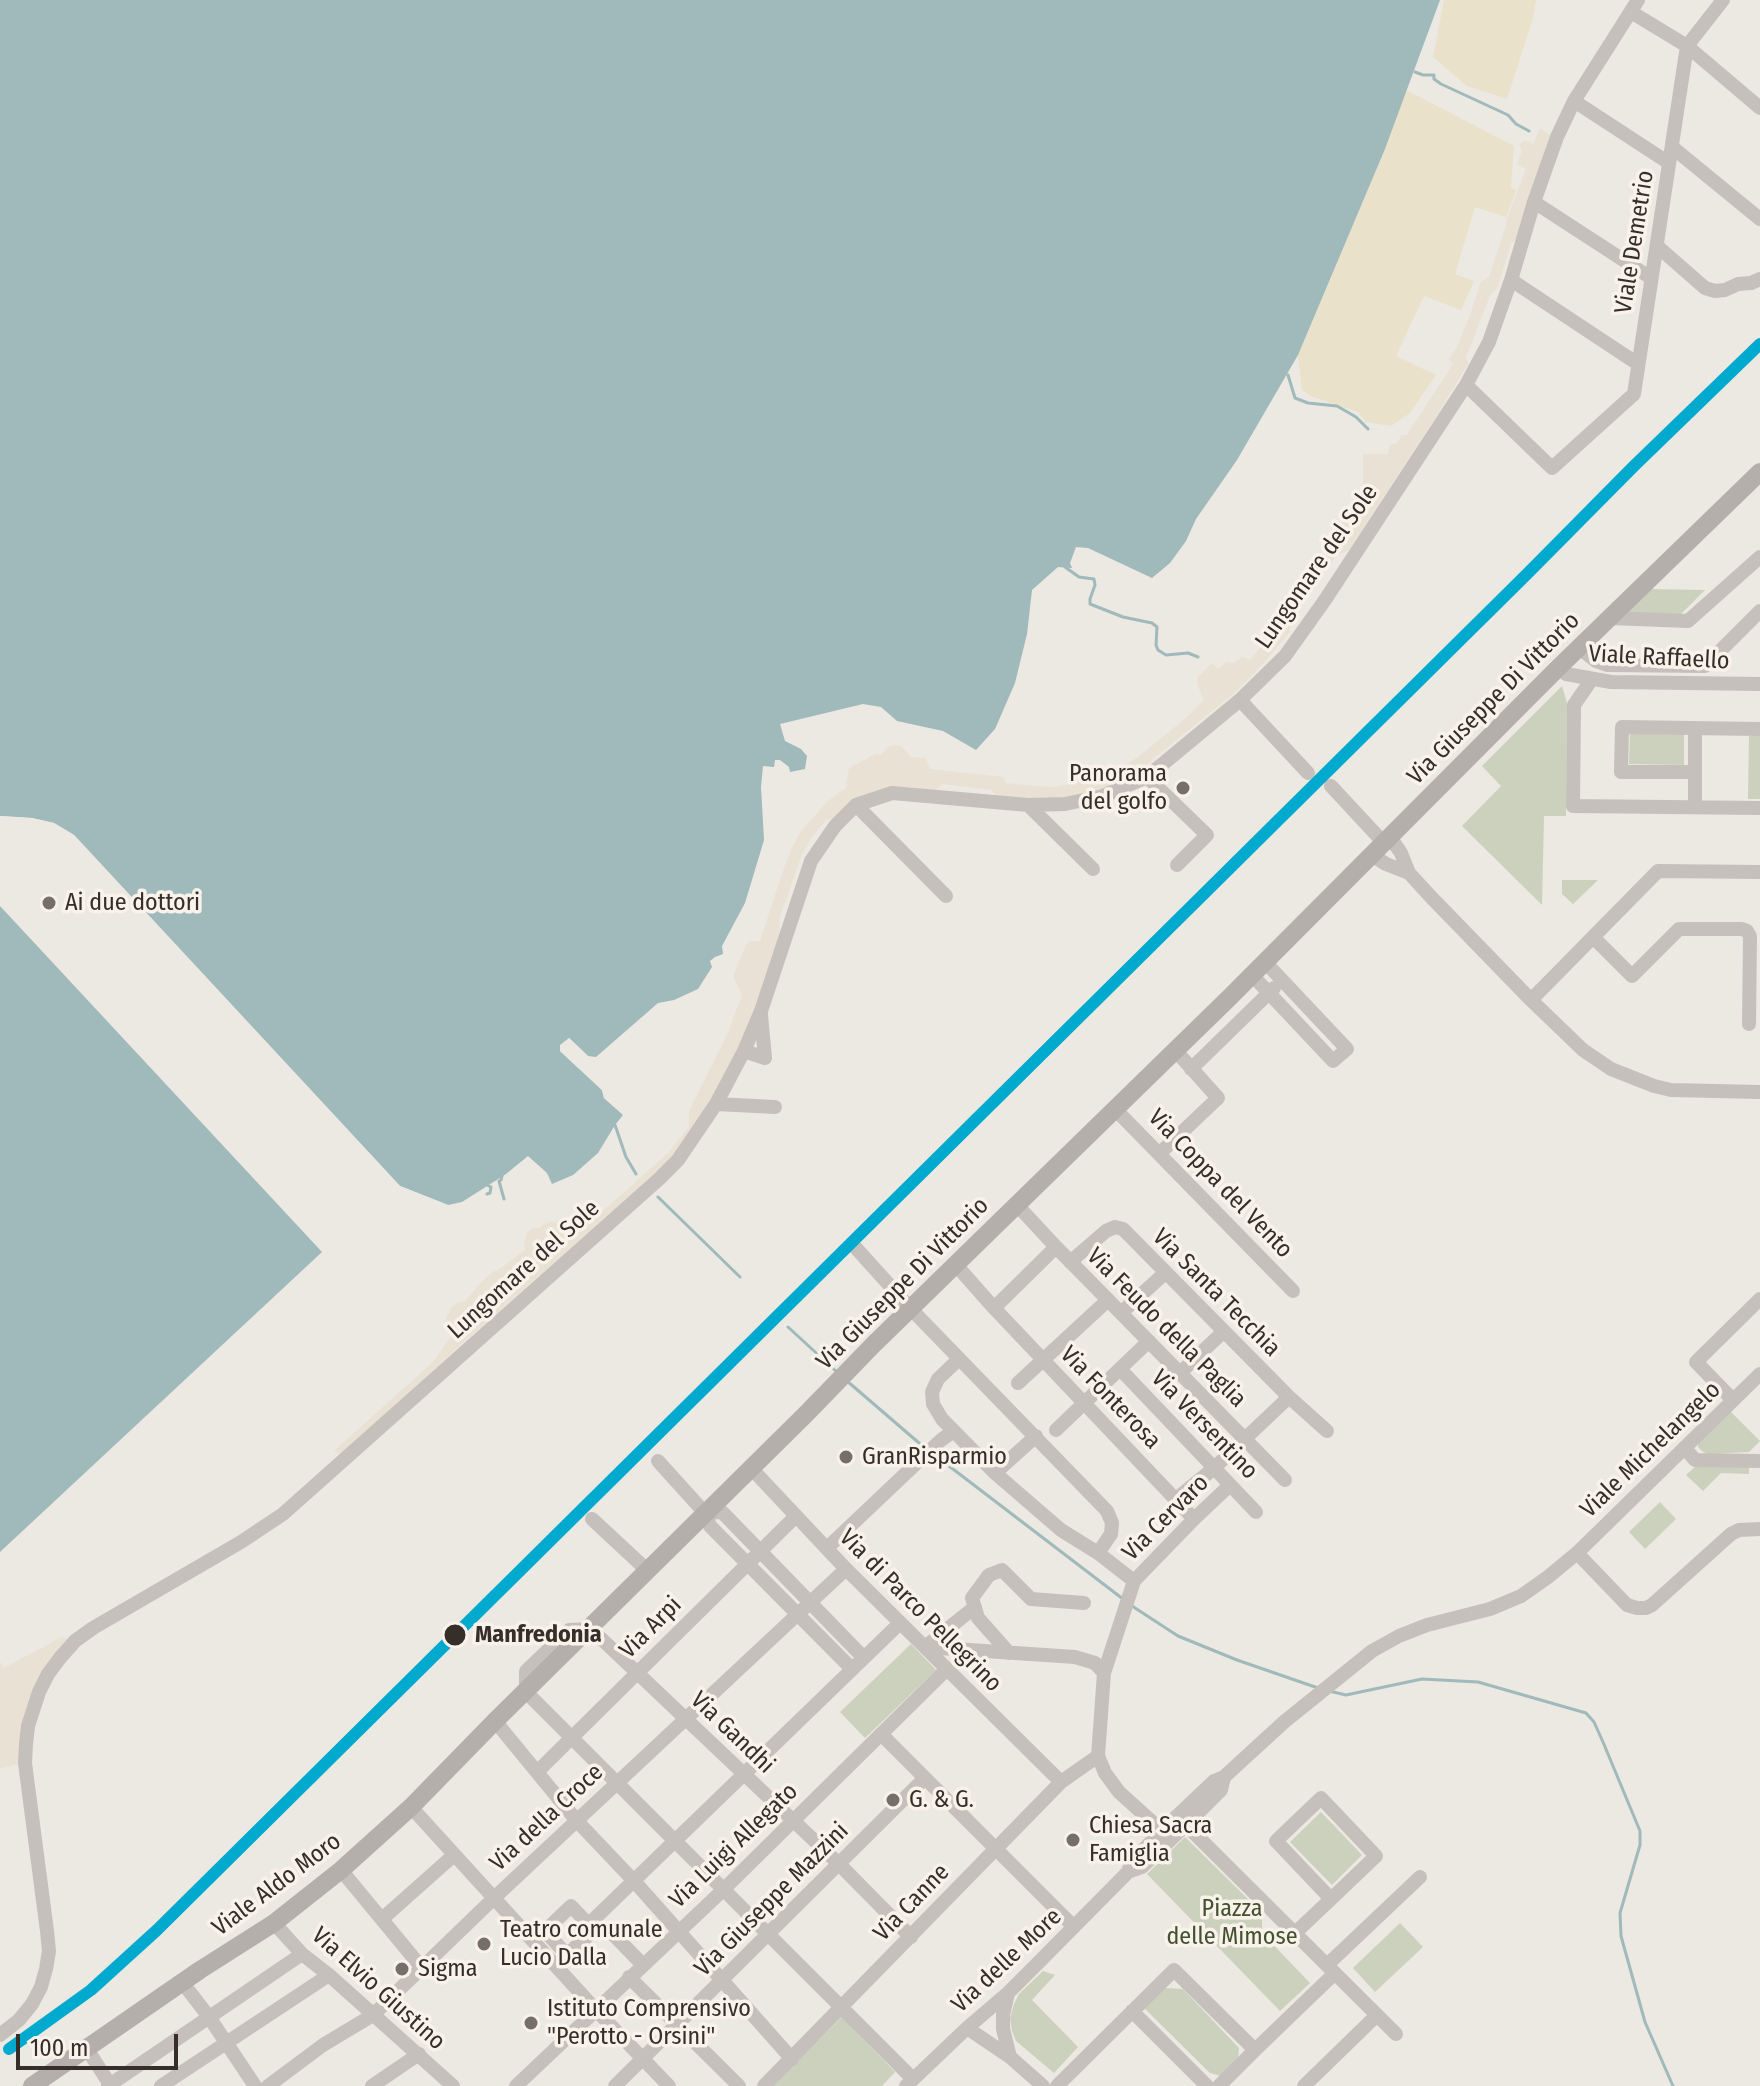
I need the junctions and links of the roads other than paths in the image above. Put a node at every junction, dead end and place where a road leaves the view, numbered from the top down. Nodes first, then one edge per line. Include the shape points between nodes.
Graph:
1 (1723, 0) edge
2 (1635, 6) edge
3 (1687, 46) junction
4 (1574, 101) junction
5 (1760, 108) edge
6 (1672, 147) junction
7 (1669, 163) junction
8 (1534, 202) junction
9 (1760, 219) edge
10 (1657, 246) junction
11 (1651, 278) junction
12 (1760, 279) edge
13 (1511, 280) junction
14 (1638, 364) junction
15 (1466, 385) junction
16 (1760, 472) edge
17 (1760, 557) edge
18 (1760, 611) edge
19 (1610, 618) junction
20 (1579, 648) junction
21 (1562, 671) junction
22 (1592, 679) junction
23 (1760, 684) edge
24 (1240, 700) junction
25 (1574, 705) junction
26 (1695, 728) junction
27 (1760, 729) edge
28 (1695, 772) junction
29 (1308, 773) dead end
30 (1147, 777) junction
31 (1331, 786) dead end
32 (856, 805) junction
33 (1028, 805) junction
34 (1695, 806) junction
35 (1760, 808) edge
36 (1382, 845) junction
37 (1177, 865) dead end
38 (1093, 869) dead end
39 (1760, 872) edge
40 (1409, 873) junction
41 (946, 896) dead end
42 (1593, 937) junction
43 (1258, 969) junction
44 (1282, 980) junction
45 (1269, 993) junction
46 (1531, 1000) junction
47 (761, 1011) junction
48 (1749, 1024) dead end
49 (1175, 1050) junction
50 (744, 1051) junction
51 (1191, 1069) junction
52 (1760, 1092) edge
53 (716, 1104) junction
54 (775, 1107) dead end
55 (1114, 1108) junction
56 (1160, 1153) junction
57 (1017, 1205) junction
58 (855, 1247) dead end
59 (1056, 1247) junction
60 (1070, 1262) junction
61 (956, 1265) junction
62 (1165, 1273) junction
63 (1293, 1291) dead end
64 (1760, 1299) edge
65 (1108, 1300) junction
66 (994, 1308) junction
67 (911, 1309) junction
68 (1121, 1313) junction
69 (1224, 1331) junction
70 (1149, 1341) junction
71 (959, 1359) junction
72 (1043, 1360) junction
73 (1120, 1369) junction
74 (1181, 1372) junction
75 (1760, 1374) edge
76 (1289, 1397) junction
77 (1000, 1400) junction
78 (1733, 1400) junction
79 (1085, 1403) junction
80 (1056, 1430) dead end
81 (954, 1431) junction
82 (1327, 1431) dead end
83 (1036, 1436) junction
84 (1244, 1439) junction
85 (1685, 1448) junction
86 (658, 1461) dead end
87 (1760, 1461) edge
88 (751, 1468) junction
89 (1213, 1469) junction
90 (995, 1473) junction
91 (1285, 1480) dead end
92 (1230, 1485) junction
93 (1175, 1500) junction
94 (1256, 1512) dead end
95 (705, 1513) junction
96 (796, 1516) junction
97 (592, 1519) dead end
98 (1194, 1519) junction
99 (1760, 1529) edge
100 (827, 1548) junction
101 (759, 1552) junction
102 (1098, 1553) junction
103 (1575, 1555) junction
104 (747, 1564) junction
105 (846, 1569) junction
106 (648, 1571) junction
107 (1134, 1581) junction
108 (1084, 1603) dead end
109 (810, 1604) junction
110 (975, 1607) junction
111 (797, 1615) junction
112 (900, 1623) junction
113 (591, 1629) junction
114 (925, 1647) junction
115 (1009, 1653) junction
116 (864, 1658) junction
117 (852, 1669) junction
118 (947, 1669) junction
119 (637, 1673) junction
120 (1104, 1673) junction
121 (526, 1692) junction
122 (686, 1720) junction
123 (495, 1721) junction
124 (1284, 1722) joint
125 (881, 1734) junction
126 (572, 1739) junction
127 (1098, 1756) junction
128 (538, 1771) junction
129 (744, 1775) junction
130 (925, 1778) junction
131 (1061, 1782) junction
132 (617, 1784) junction
133 (411, 1807) junction
134 (577, 1821) junction
135 (792, 1821) junction
136 (1181, 1821) junction
137 (1167, 1835) junction
138 (675, 1842) junction
139 (994, 1848) junction
140 (454, 1855) junction
141 (839, 1864) junction
142 (341, 1870) junction
143 (1420, 1877) dead end
144 (634, 1881) junction
145 (723, 1890) junction
146 (494, 1898) junction
147 (1331, 1899) junction
148 (382, 1919) junction
149 (274, 1923) junction
150 (1074, 1927) junction
151 (679, 1931) junction
152 (1295, 1933) junction
153 (768, 1934) junction
154 (911, 1937) junction
155 (302, 1954) junction
156 (643, 1965) junction
157 (422, 1968) junction
158 (1331, 1969) junction
159 (329, 1975) junction
160 (629, 1977) junction
161 (722, 1979) junction
162 (182, 1982) junction
163 (1008, 1993) junction
164 (841, 2007) junction
165 (595, 2009) junction
166 (1132, 2011) junction
167 (373, 2015) junction
168 (1377, 2015) junction
169 (209, 2017) junction
170 (677, 2024) junction
171 (967, 2028) junction
172 (1396, 2034) dead end
173 (0, 2035) edge
174 (225, 2043) junction
175 (87, 2049) junction
176 (1255, 2050) junction
177 (419, 2054) junction
178 (1010, 2057) junction
179 (643, 2058) junction
180 (792, 2059) junction
181 (910, 2082) edge
182 (381, 2083) edge
183 (525, 2083) edge
184 (32, 2086) edge
185 (110, 2086) edge
186 (161, 2086) edge
187 (255, 2086) edge
188 (268, 2086) edge
189 (453, 2086) edge
190 (615, 2086) edge
191 (669, 2086) edge
192 (739, 2086) edge
193 (764, 2086) edge
194 (1043, 2086) edge
195 (1057, 2086) edge
196 (1207, 2086) edge
197 (1219, 2086) edge
198 (1304, 2086) edge

1 - 3 street, Viale Demetrio
2 - 3 street
2 - 4 street, Lungomare del Sole
3 - 5 street
3 - 6 street, Viale Demetrio
4 - 7 street
4 - 8 street, Lungomare del Sole
6 - 7 street, Viale Demetrio
6 - 9 street
7 - 10 street, Viale Demetrio
8 - 11 street
8 - 13 street, Lungomare del Sole
10 - 11 street, Viale Demetrio
10 - 12 street via 1705,288 1725,290
11 - 14 street, Viale Demetrio
13 - 14 street
13 - 15 street, Lungomare del Sole via 1489,342
14 - 15 street, Viale Demetrio via 1634,394 1552,468
15 - 24 street, Lungomare del Sole via 1301,634
16 - 19 main road, Via Giuseppe Di Vittorio
17 - 19 street via 1688,621
18 - 20 street, Viale Raffaello via 1705,666 1607,665
19 - 20 main road, Via Giuseppe Di Vittorio
20 - 21 main road, Via Giuseppe Di Vittorio
21 - 22 street, Viale Raffaello
21 - 25 street
21 - 36 main road, Via Giuseppe Di Vittorio
22 - 23 street, Viale Raffaello
22 - 25 street
24 - 29 street
24 - 30 street, Lungomare del Sole
25 - 34 street via 1573,806
26 - 27 street
26 - 28 street
26 - 28 street via 1622,727 1621,772
28 - 34 street
30 - 33 street, Lungomare del Sole via 1103,796
30 - 37 street via 1207,835
31 - 36 street
32 - 33 street, Lungomare del Sole via 892,793
32 - 41 street
32 - 47 street, Lungomare del Sole via 811,861
33 - 38 street
34 - 35 street
36 - 40 street via 1401,853
36 - 40 street via 1386,864
36 - 43 main road, Via Giuseppe Di Vittorio
39 - 42 street via 1658,871
40 - 46 street
42 - 46 street
42 - 48 street via 1632,976 1679,929 1742,929 1750,936
43 - 44 street
43 - 45 street
43 - 49 main road, Via Giuseppe Di Vittorio
44 - 45 street
44 - 45 street via 1347,1049 1333,1061
45 - 51 street
46 - 52 street via 1583,1050 1639,1081 1671,1090
47 - 50 street, Lungomare del Sole
47 - 50 street, Lungomare del Sole via 765,1058
49 - 51 street
49 - 55 main road, Via Giuseppe Di Vittorio
50 - 53 street, Lungomare del Sole
51 - 56 street via 1218,1098
53 - 54 street
53 - 173 street, Lungomare del Sole via 659,1179 303,1496 272,1522 93,1628 48,1674 32,1708 25,1753 49,1951 32,2004
55 - 56 street, Via Coppa del Vento
55 - 57 main road, Via Giuseppe Di Vittorio
56 - 63 street, Via Coppa del Vento
57 - 59 street, Via Feudo della Paglia
57 - 61 main road, Via Giuseppe Di Vittorio
58 - 67 street
59 - 60 street, Via Feudo della Paglia
59 - 66 street
60 - 62 street, Via Santa Tecchia via 1115,1227
60 - 65 street, Via Feudo della Paglia
61 - 66 street, Via Fonterosa
61 - 67 main road, Via Giuseppe Di Vittorio
62 - 68 street
62 - 69 street, Via Santa Tecchia
64 - 78 street via 1696,1362
65 - 68 street, Via Feudo della Paglia
65 - 72 street
66 - 72 street, Via Fonterosa
67 - 71 street
67 - 88 main road, Via Giuseppe Di Vittorio
68 - 70 street, Via Feudo della Paglia
69 - 74 street
69 - 76 street, Via Santa Tecchia
70 - 73 street
70 - 74 street, Via Feudo della Paglia
71 - 77 street
71 - 81 street via 932,1392 933,1404
72 - 77 street
72 - 79 street, Via Fonterosa
73 - 79 street
73 - 89 street, Via Versentino
74 - 84 street, Via Feudo della Paglia
75 - 78 street, Viale Michelangelo
76 - 82 street, Via Santa Tecchia
76 - 84 street, Via Cervaro
77 - 83 street
78 - 85 street, Viale Michelangelo
79 - 80 street
79 - 93 street, Via Fonterosa
81 - 90 street
81 - 100 street
83 - 90 street
83 - 102 street via 1107,1511 1111,1534
84 - 89 street, Via Cervaro
84 - 91 street, Via Feudo della Paglia
85 - 87 street via 1695,1460
85 - 103 street, Viale Michelangelo
86 - 95 street
88 - 95 main road, Via Giuseppe Di Vittorio
88 - 96 street, Via di Parco Pellegrino
89 - 92 street, Via Versentino
89 - 93 street, Via Cervaro
90 - 102 street via 1061,1530
92 - 94 street, Via Versentino
92 - 98 street, Via Cervaro
93 - 98 street, Via Fonterosa
95 - 101 street via 722,1512
95 - 104 street via 710,1526
95 - 106 main road, Via Giuseppe Di Vittorio
96 - 100 street, Via di Parco Pellegrino
96 - 101 street, Via Arpi
97 - 106 street
98 - 107 street, Via Cervaro
99 - 103 street via 1731,1534 1646,1608 1627,1605
100 - 105 street, Via di Parco Pellegrino
101 - 104 street, Via Arpi
101 - 109 street
102 - 107 street
103 - 124 street, Viale Michelangelo via 1521,1596 1427,1625 1372,1651
104 - 111 street
104 - 119 street, Via Arpi
105 - 109 street, Via della Croce
105 - 112 street, Via di Parco Pellegrino
106 - 113 main road, Via Giuseppe Di Vittorio
107 - 120 street, Via Cervaro
108 - 110 street via 1031,1599 1002,1570 989,1575 972,1598
109 - 111 street, Via della Croce
109 - 116 street
110 - 114 street
110 - 115 street via 978,1618
111 - 117 street
111 - 122 street, Via della Croce
112 - 114 street, Via di Parco Pellegrino
112 - 116 street
113 - 119 street, Via Gandhi
113 - 121 main road, Via Giuseppe Di Vittorio
114 - 115 street
114 - 118 street, Via di Parco Pellegrino
115 - 120 street via 1075,1657 1095,1663
116 - 117 street
117 - 129 street
118 - 125 street, Via Luigi Allegato
118 - 131 street, Via di Parco Pellegrino
119 - 122 street, Via Gandhi
119 - 126 street, Via Arpi
120 - 127 street, Via Cervaro
121 - 123 main road, Viale Aldo Moro
121 - 126 street
122 - 129 street, Via Gandhi
122 - 132 street, Via della Croce
123 - 128 street
123 - 133 main road, Viale Aldo Moro
124 - 136 street, Via delle More via 1214,1781
125 - 130 street
125 - 135 street, Via Luigi Allegato
126 - 128 street, Via Arpi
126 - 132 street
127 - 131 street, Via Canne
127 - 137 street via 1119,1792
128 - 134 street
129 - 135 street, Via Gandhi
129 - 138 street
130 - 139 street
130 - 141 street, Via Giuseppe Mazzini
131 - 139 street, Via Canne
132 - 134 street, Via della Croce
132 - 138 street
133 - 140 street
133 - 142 main road, Viale Aldo Moro
134 - 144 street
134 - 146 street, Via della Croce
135 - 141 street, Via Gandhi
135 - 145 street, Via Luigi Allegato
136 - 137 street, Via delle More
136 - 152 street
137 - 150 street, Via delle More via 1142,1867 1128,1872
138 - 144 street
138 - 145 street
139 - 150 street
139 - 154 street, Via Canne
140 - 146 street
140 - 148 street
141 - 153 street, Via Giuseppe Mazzini
141 - 154 street, Via Gandhi
142 - 148 street
142 - 149 main road, Viale Aldo Moro
143 - 158 street
144 - 151 street
144 - 156 street via 591,1927 608,1929
145 - 151 street, Via Luigi Allegato
145 - 153 street
146 - 157 street, Via della Croce
146 - 165 street
147 - 147 street via 1376,1856 1321,1798 1276,1841
147 - 152 street
148 - 157 street
149 - 155 street, Via Elvio Giustino
149 - 162 main road, Viale Aldo Moro
150 - 163 street, Via delle More
151 - 156 street, Via Luigi Allegato
151 - 161 street
152 - 158 street
153 - 161 street, Via Giuseppe Mazzini
153 - 164 street
154 - 164 street, Via Canne
155 - 159 street, Via Elvio Giustino
155 - 169 street
156 - 160 street, Via Luigi Allegato
157 - 167 street, Via della Croce
158 - 168 street
158 - 176 street
159 - 167 street, Via Elvio Giustino
159 - 174 street
160 - 165 street, Via Luigi Allegato
160 - 170 street
161 - 170 street, Via Giuseppe Mazzini
161 - 180 street
162 - 169 street
162 - 175 main road, Viale Aldo Moro
163 - 171 street, Via delle More
163 - 178 street via 1003,2029
164 - 180 street, Via Canne
164 - 181 street
165 - 179 street
165 - 183 street, Via Luigi Allegato
166 - 176 street via 1174,1970
166 - 195 street
166 - 196 street
167 - 177 street, Via Elvio Giustino
167 - 188 street, Via della Croce
168 - 172 street
168 - 198 street
169 - 174 street
169 - 185 street
170 - 179 street, Via Giuseppe Mazzini
170 - 192 street
171 - 178 street
171 - 181 street, Via delle More
174 - 186 street
174 - 187 street
175 - 184 main road, Viale Aldo Moro
175 - 185 street
176 - 197 street
177 - 182 street
177 - 189 street, Via Elvio Giustino
178 - 194 street
179 - 190 street, Via Giuseppe Mazzini
179 - 191 street
180 - 193 street, Via Canne

